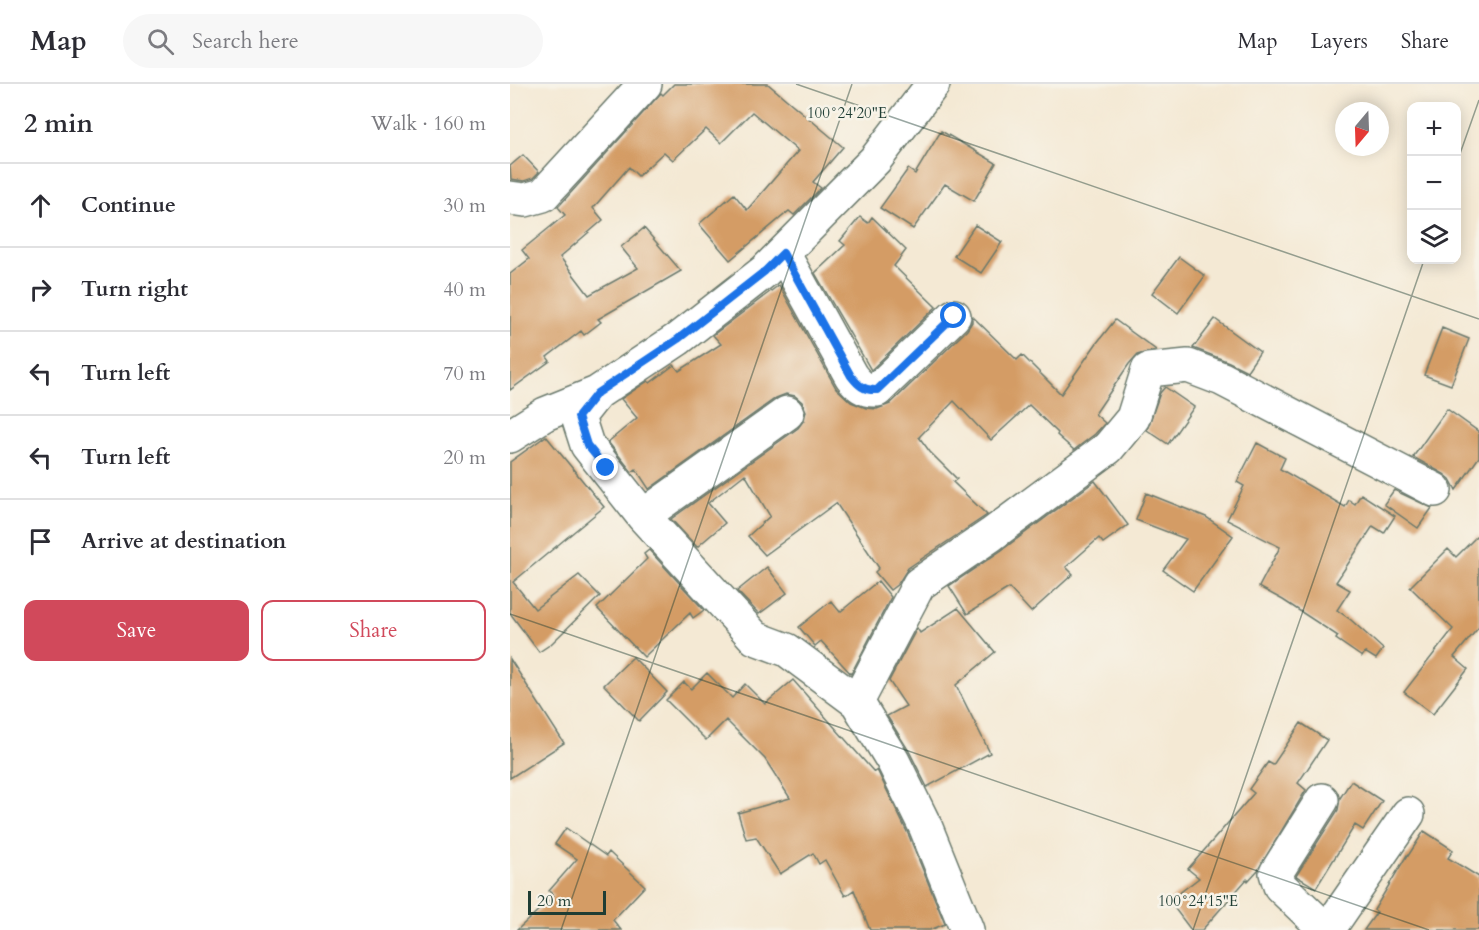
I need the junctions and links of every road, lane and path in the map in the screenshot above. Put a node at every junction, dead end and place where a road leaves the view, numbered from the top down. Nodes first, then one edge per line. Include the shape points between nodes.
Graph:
1 (645, 84) edge
2 (933, 84) edge
3 (510, 198) edge
4 (783, 253) junction
5 (954, 316) dead end
6 (597, 393) junction
7 (787, 413) dead end
8 (510, 435) edge
9 (1435, 490) dead end
10 (644, 516) junction
11 (857, 702) junction
12 (1322, 800) dead end
13 (1407, 814) dead end
14 (967, 930) edge
15 (1327, 930) edge

1 - 3 street via 543,195 525,200
2 - 4 street via 874,160
4 - 5 street via 851,376 864,389 877,390
4 - 6 street via 678,339
6 - 8 street via 545,414
6 - 10 street via 578,417 587,445
7 - 10 street
9 - 11 street via 1222,379 1188,366 1148,370 1132,418 1108,448 919,584
10 - 11 street via 755,638 787,650
11 - 14 street via 893,761 926,828
12 - 15 street via 1276,873 1280,886
13 - 15 street

